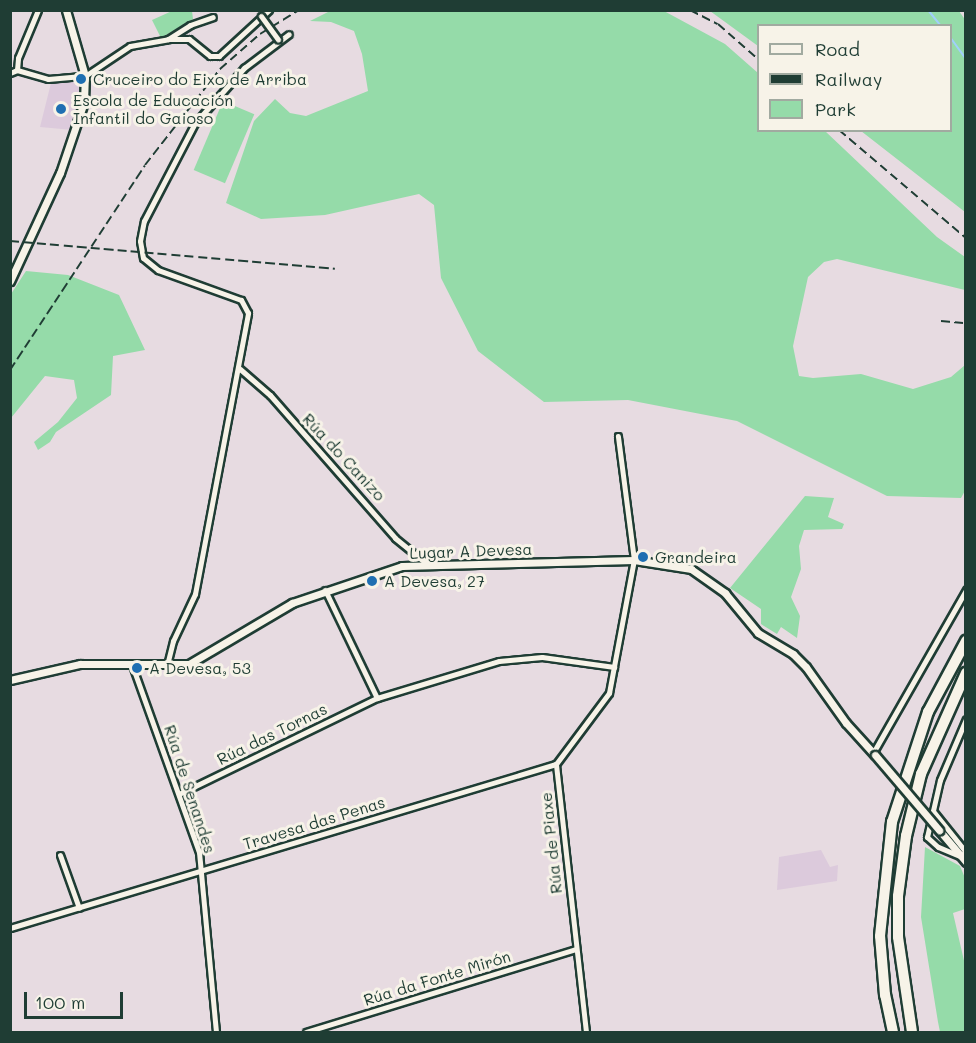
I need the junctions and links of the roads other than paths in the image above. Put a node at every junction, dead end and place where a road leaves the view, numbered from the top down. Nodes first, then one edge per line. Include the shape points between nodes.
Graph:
1 (38, 10) edge
2 (66, 10) edge
3 (269, 10) edge
4 (261, 16) junction
5 (213, 17) dead end
6 (289, 34) dead end
7 (168, 39) junction
8 (278, 39) junction
9 (17, 70) junction
10 (10, 73) edge
11 (86, 76) junction
12 (10, 280) edge
13 (240, 369) junction
14 (618, 436) dead end
15 (634, 560) junction
16 (427, 564) junction
17 (325, 590) junction
18 (966, 590) edge
19 (966, 641) edge
20 (132, 665) junction
21 (166, 666) junction
22 (614, 667) junction
23 (965, 675) edge
24 (10, 680) edge
25 (377, 699) junction
26 (966, 719) edge
27 (874, 754) junction
28 (556, 764) junction
29 (179, 794) junction
30 (933, 811) junction
31 (60, 855) dead end
32 (964, 859) edge
33 (202, 871) junction
34 (79, 908) junction
35 (10, 928) edge
36 (576, 949) junction
37 (216, 1032) edge
38 (306, 1032) edge
39 (586, 1032) edge
40 (893, 1032) edge
41 (912, 1032) edge

1 - 9 street via 18,58
2 - 11 street
3 - 4 street
4 - 7 street via 219,56 210,56 189,39
4 - 8 street, bridge
5 - 7 street
6 - 8 street
7 - 11 street via 130,46
8 - 13 street via 244,68 195,123 153,199 140,241 143,258 158,270 241,300 248,313 248,327
9 - 10 street
9 - 11 street via 48,79
11 - 12 street via 76,131
13 - 16 street, Rúa do Canizo via 270,395 395,538
13 - 21 street via 195,594 172,641
14 - 15 street
15 - 16 street, Lugar A Devesa
15 - 22 street
15 - 27 street, Lugar A Devesa via 690,569 725,592 758,633 793,654 806,667
16 - 17 street, Lugar A Devesa via 392,569
17 - 21 street, Lugar A Devesa via 284,606 200,660
17 - 25 street
18 - 27 street
19 - 40 highway via 928,712 891,822 880,936
20 - 21 street, Lugar A Devesa
20 - 24 street, Lugar A Devesa via 72,665
20 - 29 street, Rúa de Senandes
22 - 25 street, Rúa das Tornas via 542,657 499,662
22 - 28 street via 609,693
23 - 41 highway via 921,774 906,836 898,896 898,937
25 - 29 street, Rúa das Tornas
26 - 30 street via 940,780
27 - 32 street, Lugar A Devesa, bridge
28 - 33 street, Travesa das Penas
28 - 36 street, Rúa de Piaxe
29 - 33 street, Rúa de Senandes
30 - 32 street via 965,851
30 - 32 street via 927,837
31 - 34 street
33 - 34 street, Travesa das Penas
33 - 37 street, Rúa de Senandes
34 - 35 street, Travesa das Penas
36 - 38 street, Rúa da Fonte Mirón
36 - 39 street, Rúa de Piaxe

